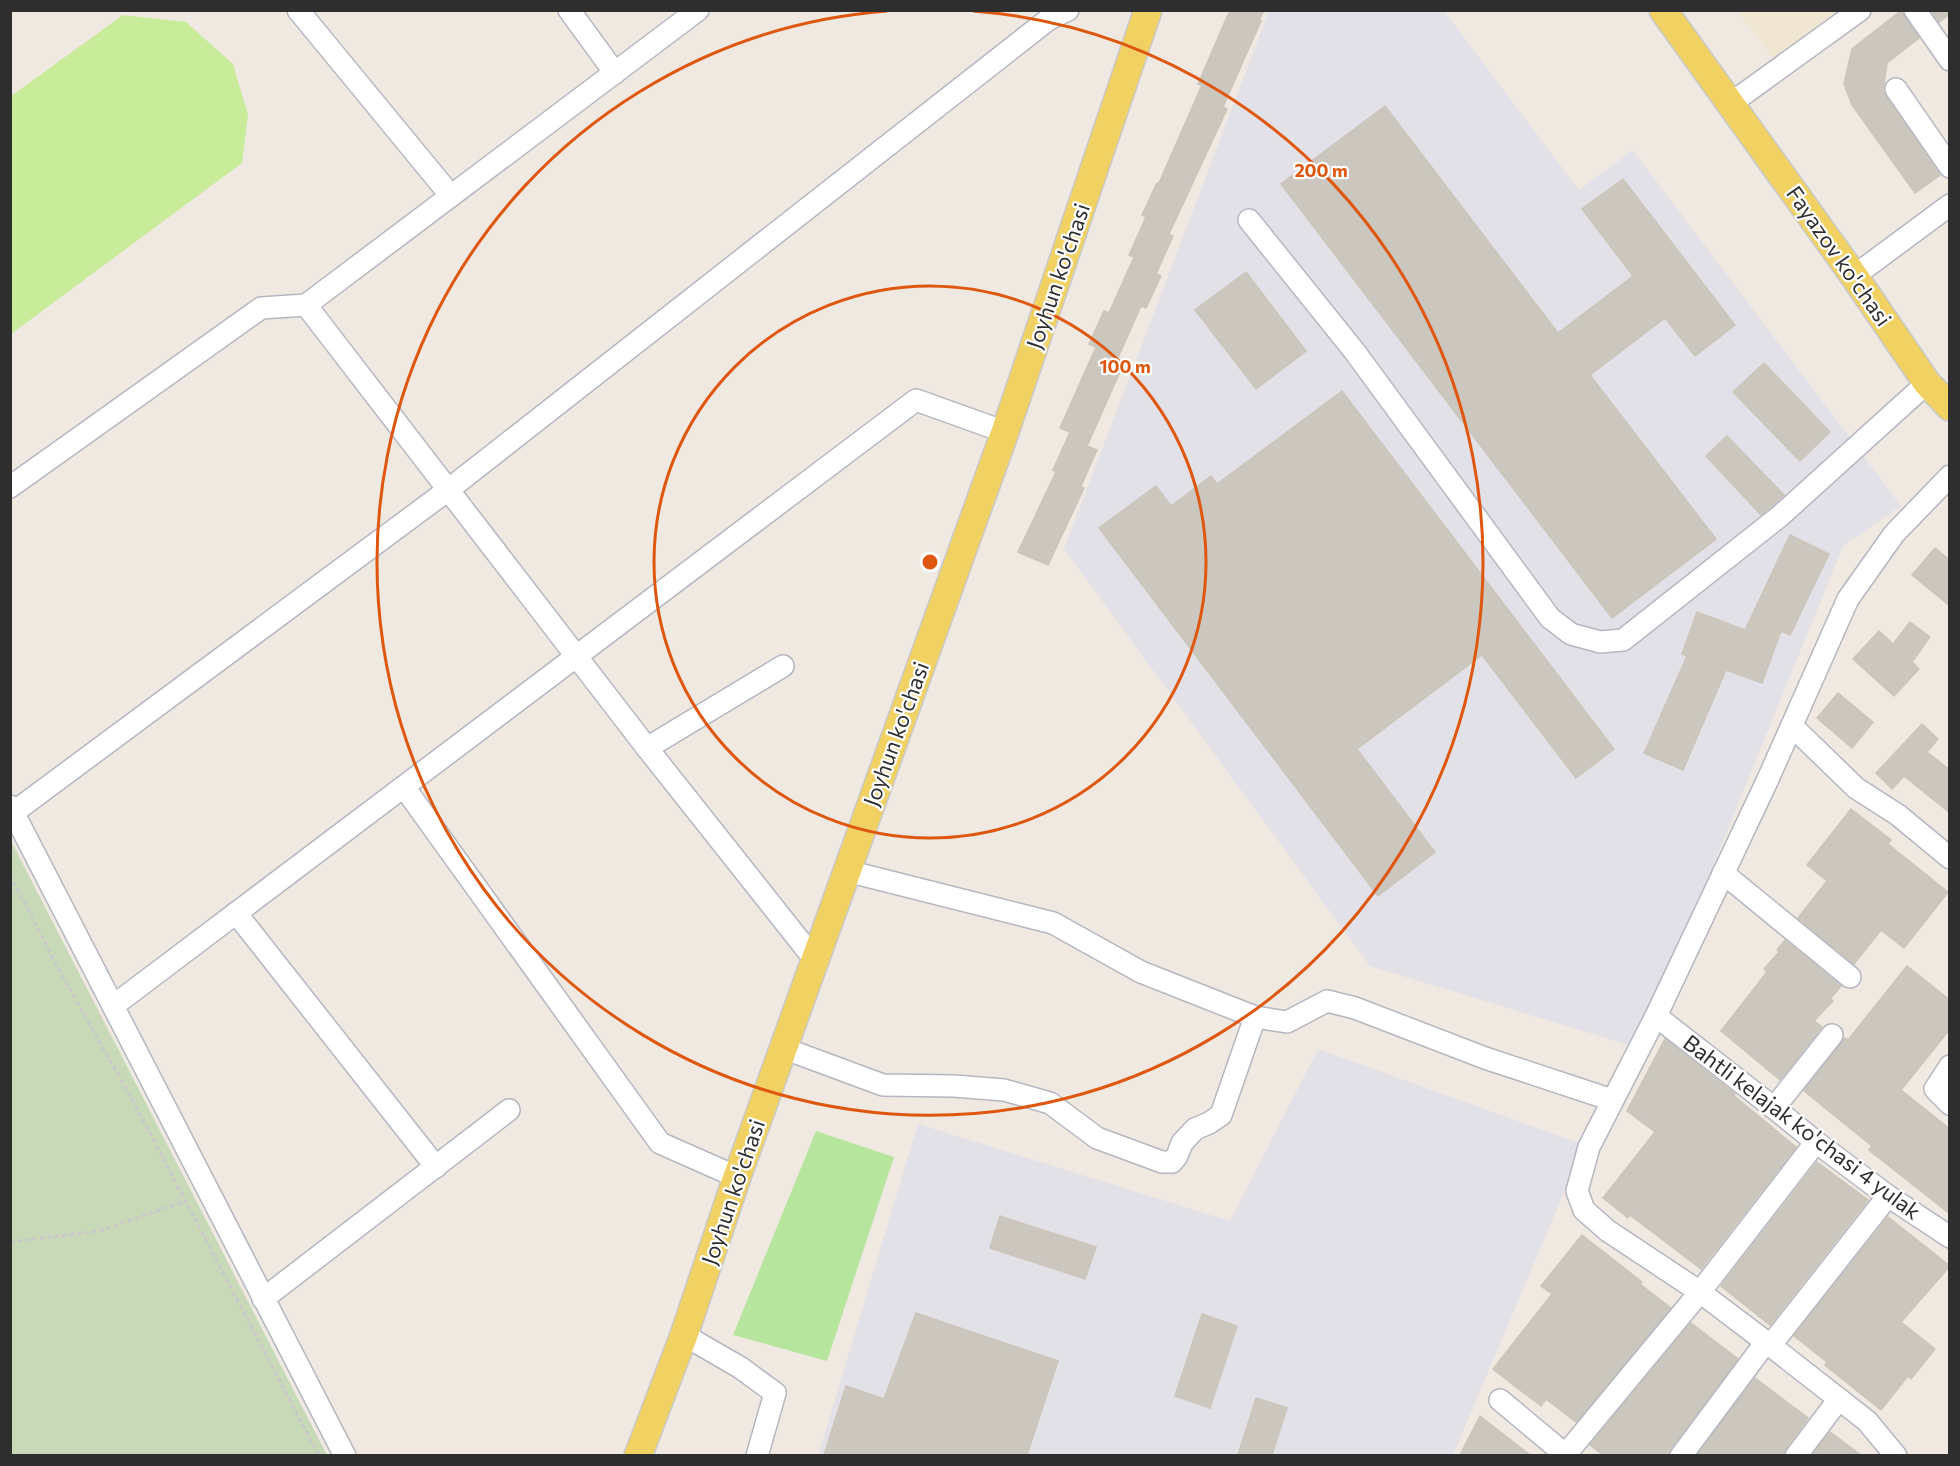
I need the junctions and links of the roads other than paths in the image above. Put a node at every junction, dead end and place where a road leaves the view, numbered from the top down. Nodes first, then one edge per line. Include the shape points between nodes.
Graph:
1 (297, 10) edge
2 (569, 10) edge
3 (698, 10) edge
4 (1068, 10) edge
5 (1148, 10) edge
6 (1663, 10) edge
7 (1860, 10) edge
8 (1915, 10) edge
9 (1948, 54) edge
10 (615, 73) junction
11 (1896, 89) dead end
12 (1730, 104) junction
13 (1950, 167) edge
14 (451, 196) junction
15 (1950, 205) edge
16 (1249, 220) dead end
17 (1854, 276) junction
18 (306, 305) junction
19 (1927, 383) junction
20 (1950, 407) edge
21 (1005, 432) junction
22 (1950, 476) edge
23 (10, 487) edge
24 (448, 490) junction
25 (577, 657) junction
26 (783, 666) dead end
27 (1791, 726) junction
28 (647, 748) junction
29 (404, 787) junction
30 (12, 809) edge
31 (1950, 858) edge
32 (847, 871) junction
33 (1723, 873) junction
34 (236, 913) junction
35 (815, 960) junction
36 (1850, 977) dead end
37 (113, 1006) junction
38 (1656, 1016) junction
39 (1255, 1017) junction
40 (1832, 1035) dead end
41 (783, 1048) junction
42 (1950, 1066) edge
43 (1612, 1100) junction
44 (1950, 1104) edge
45 (1774, 1108) junction
46 (509, 1110) dead end
47 (1816, 1142) junction
48 (436, 1167) junction
49 (737, 1177) junction
50 (1888, 1196) junction
51 (1950, 1237) edge
52 (1700, 1292) junction
53 (263, 1299) junction
54 (684, 1335) junction
55 (1768, 1344) junction
56 (1839, 1399) junction
57 (1500, 1400) dead end
58 (345, 1455) edge
59 (638, 1455) edge
60 (757, 1455) edge
61 (1566, 1455) edge
62 (1682, 1455) edge
63 (1796, 1455) edge
64 (1896, 1455) edge

1 - 14 street
2 - 10 street
3 - 10 street
4 - 24 street via 1048,19
5 - 21 main road, Joyhun ko'chasi
6 - 12 main road, Fayazov ko'chasi
7 - 12 street
8 - 9 street
10 - 14 street
11 - 13 street
12 - 17 main road, Fayazov ko'chasi
14 - 18 street
15 - 17 street
16 - 19 street via 1354,352 1550,618 1571,634 1600,642 1623,640 1663,609 1780,516
17 - 19 main road, Fayazov ko'chasi
18 - 23 street via 261,308
18 - 24 street
19 - 20 main road, Fayazov ko'chasi
21 - 25 street via 916,400
21 - 32 main road, Joyhun ko'chasi
22 - 27 street via 1894,534 1848,599
24 - 25 street
24 - 30 street
25 - 28 street
25 - 29 street
26 - 28 street
27 - 31 street via 1856,788 1898,815
27 - 33 street
28 - 35 street
29 - 34 street
29 - 49 street via 660,1143
30 - 37 street
32 - 35 main road, Joyhun ko'chasi
32 - 39 street via 1053,923 1141,972
33 - 36 street
33 - 38 street
34 - 37 street
34 - 48 street
35 - 41 main road, Joyhun ko'chasi
37 - 53 street
38 - 43 street
38 - 45 street, Bahtli kelajak ko'chasi 4 yulak
39 - 41 street via 1221,1115 1194,1129 1172,1162 1162,1162 1098,1138 1050,1103 1004,1090 883,1085
39 - 43 street via 1287,1022 1327,1001
40 - 45 street
41 - 49 main road, Joyhun ko'chasi
42 - 44 street via 1935,1089
43 - 52 street via 1589,1147 1577,1191 1584,1210 1608,1231
45 - 47 street, Bahtli kelajak ko'chasi 4 yulak
46 - 48 street
47 - 50 street, Bahtli kelajak ko'chasi 4 yulak
47 - 52 street
48 - 53 street
49 - 54 main road, Joyhun ko'chasi
50 - 51 street, Bahtli kelajak ko'chasi 4 yulak
50 - 55 street
52 - 55 street
52 - 61 street
53 - 58 street
54 - 59 main road, Joyhun ko'chasi
54 - 60 street via 775,1393
55 - 56 street
55 - 62 street
56 - 63 street
56 - 64 street via 1867,1421
57 - 61 street

